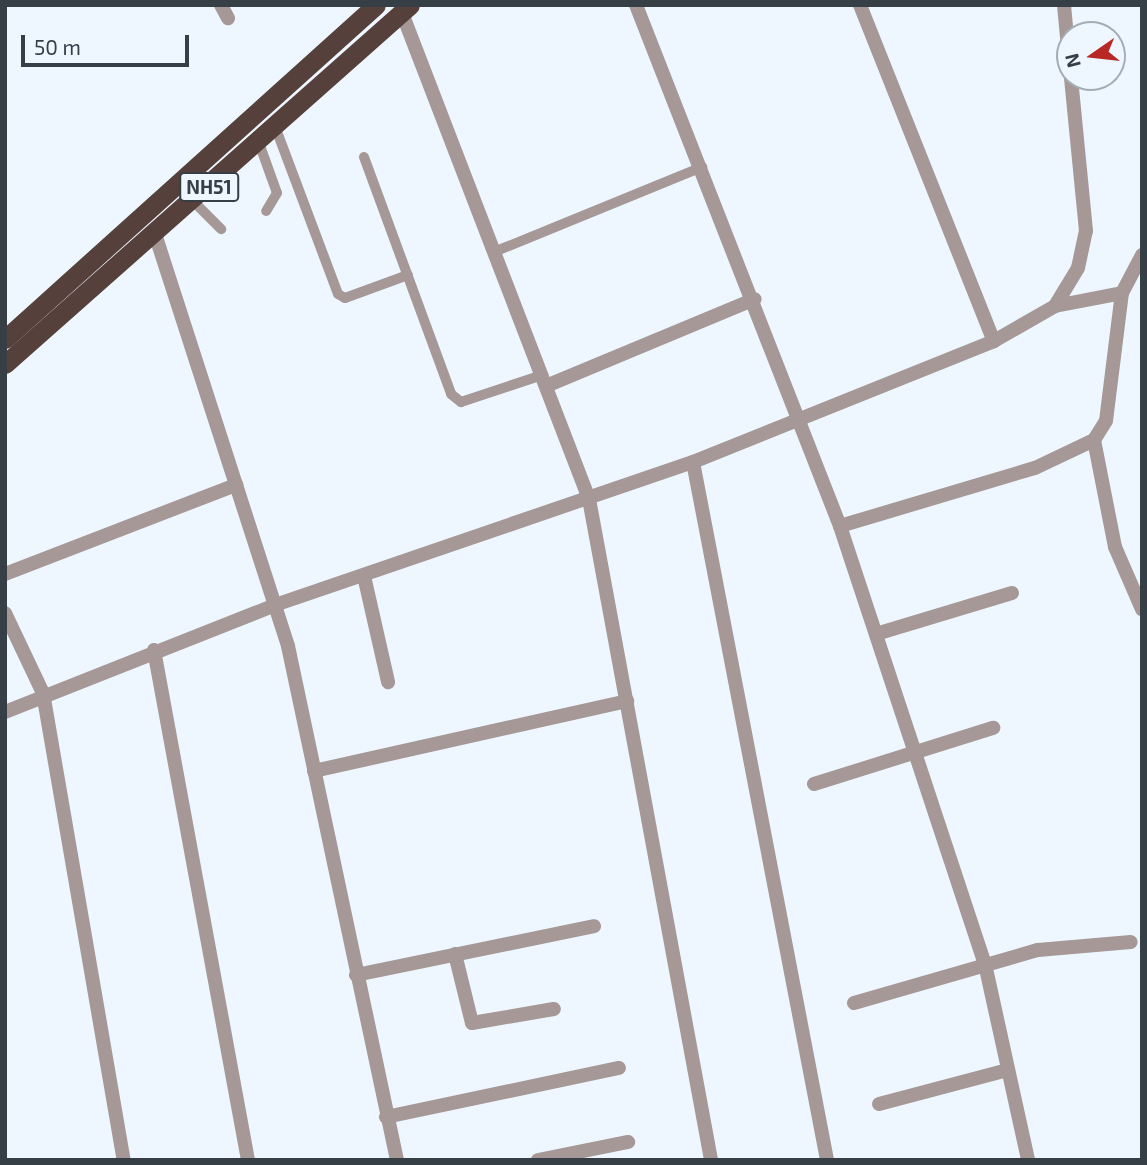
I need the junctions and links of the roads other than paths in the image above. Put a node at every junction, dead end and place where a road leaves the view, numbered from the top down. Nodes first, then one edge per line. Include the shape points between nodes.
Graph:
1 (376, 5) edge
2 (636, 5) edge
3 (860, 5) edge
4 (406, 9) edge
5 (1072, 91) edge
6 (276, 129) junction
7 (259, 143) junction
8 (364, 157) dead end
9 (702, 167) junction
10 (193, 201) junction
11 (266, 211) dead end
12 (221, 229) dead end
13 (155, 234) junction
14 (494, 252) junction
15 (1142, 255) edge
16 (408, 275) junction
17 (1122, 293) junction
18 (755, 299) junction
19 (1055, 306) junction
20 (5, 340) edge
21 (994, 341) junction
22 (5, 364) edge
23 (544, 380) junction
24 (803, 418) junction
25 (1094, 440) junction
26 (693, 462) junction
27 (236, 485) junction
28 (589, 499) junction
29 (840, 526) junction
30 (5, 574) edge
31 (364, 576) junction
32 (1012, 593) dead end
33 (275, 605) junction
34 (1142, 608) edge
35 (5, 613) edge
36 (876, 634) junction
37 (154, 650) junction
38 (388, 682) dead end
39 (43, 693) junction
40 (627, 701) junction
41 (5, 712) edge
42 (993, 728) dead end
43 (914, 751) junction
44 (314, 771) junction
45 (814, 784) dead end
46 (594, 926) dead end
47 (1130, 942) dead end
48 (455, 954) junction
49 (985, 964) junction
50 (356, 975) junction
51 (853, 1003) dead end
52 (554, 1009) dead end
53 (619, 1068) dead end
54 (1008, 1070) junction
55 (879, 1104) dead end
56 (386, 1117) junction
57 (628, 1142) dead end
58 (124, 1160) edge
59 (248, 1160) edge
60 (397, 1160) edge
61 (538, 1160) edge
62 (710, 1160) edge
63 (827, 1160) edge
64 (1028, 1160) edge

1 - 20 highway, NH51
2 - 9 street
3 - 21 street
4 - 6 highway, NH51
4 - 14 street
5 - 19 street via 1086,231 1078,268
6 - 7 highway, NH51
6 - 16 lane via 338,294 345,298
7 - 10 highway, NH51
7 - 11 lane via 277,192
8 - 16 lane
9 - 14 lane
9 - 18 street
10 - 12 lane
10 - 13 highway, NH51
13 - 22 highway, NH51
13 - 27 street
14 - 23 street
15 - 17 street
16 - 23 lane via 455,399
17 - 19 street
17 - 25 street via 1106,421
18 - 23 street
18 - 24 street
19 - 21 street
21 - 24 street
23 - 28 street
24 - 26 street
24 - 29 street
25 - 29 street via 1035,468
25 - 34 street via 1115,547
26 - 28 street
26 - 63 street
27 - 30 street
27 - 33 street
28 - 31 street
28 - 40 street
29 - 36 street
31 - 33 street
31 - 38 street
32 - 36 street
33 - 37 street
33 - 44 street
35 - 39 street
36 - 43 street
37 - 39 street
37 - 59 street
39 - 41 street
39 - 58 street
40 - 44 street
40 - 62 street
42 - 43 street
43 - 45 street
43 - 49 street
44 - 50 street
46 - 48 street
47 - 49 street via 1038,950
48 - 50 street
48 - 52 street via 472,1023
49 - 51 street
49 - 54 street
50 - 56 street
53 - 56 street
54 - 55 street
54 - 64 street
56 - 60 street
57 - 61 street

